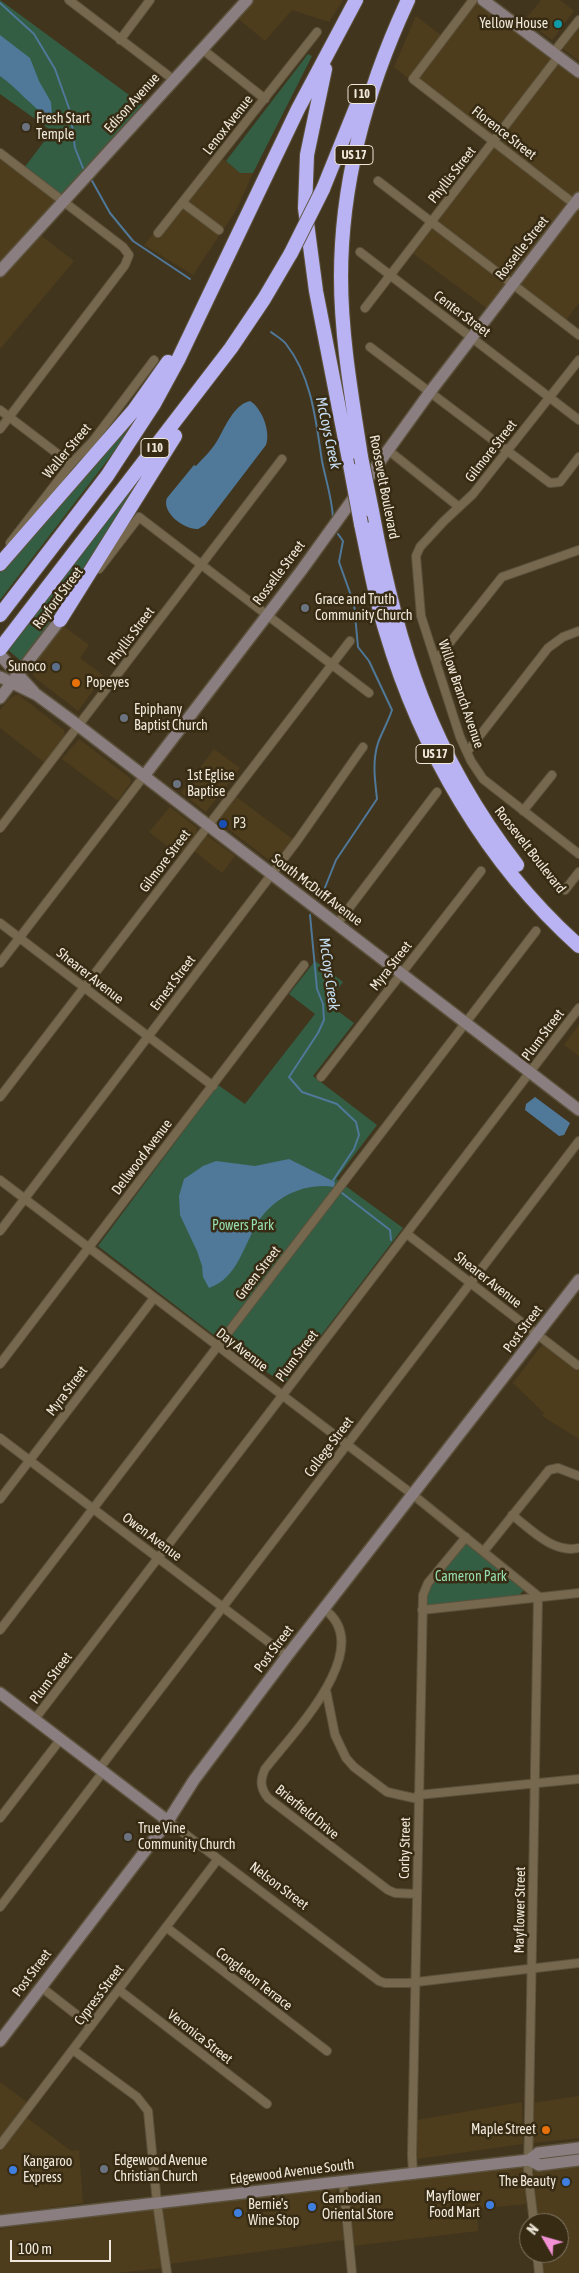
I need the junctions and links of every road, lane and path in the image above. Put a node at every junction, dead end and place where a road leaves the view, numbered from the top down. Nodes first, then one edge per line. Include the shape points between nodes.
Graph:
1 (68, 0) edge
2 (150, 0) edge
3 (356, 0) edge
4 (406, 0) edge
5 (473, 0) edge
6 (483, 0) edge
7 (245, 1) edge
8 (579, 20) edge
9 (317, 32) dead end
10 (120, 40) junction
11 (333, 42) junction
12 (202, 49) junction
13 (556, 55) junction
14 (579, 72) edge
15 (174, 80) junction
16 (265, 98) junction
17 (494, 142) junction
18 (0, 153) edge
19 (378, 181) dead end
20 (64, 200) junction
21 (183, 202) junction
22 (578, 203) edge
23 (431, 222) junction
24 (219, 230) dead end
25 (158, 233) dead end
26 (360, 252) dead end
27 (0, 271) edge
28 (390, 275) junction
29 (513, 284) junction
30 (209, 295) junction
31 (365, 308) dead end
32 (579, 335) edge
33 (472, 337) junction
34 (370, 346) dead end
35 (154, 360) dead end
36 (579, 360) edge
37 (203, 386) junction
38 (430, 392) junction
39 (549, 397) junction
40 (0, 410) edge
41 (9, 417) junction
42 (579, 420) edge
43 (0, 429) edge
44 (388, 450) junction
45 (508, 450) junction
46 (579, 457) edge
47 (282, 459) dead end
48 (71, 464) junction
49 (459, 507) junction
50 (579, 550) edge
51 (417, 553) joint
52 (0, 559) edge
53 (0, 564) edge
54 (202, 564) junction
55 (267, 614) junction
56 (0, 616) edge
57 (60, 620) junction
58 (579, 631) edge
59 (350, 641) dead end
60 (0, 649) edge
61 (0, 655) edge
62 (436, 660) junction
63 (331, 664) junction
64 (19, 673) junction
65 (0, 676) edge
66 (12, 683) junction
67 (369, 693) dead end
68 (37, 695) junction
69 (0, 698) edge
70 (78, 726) junction
71 (363, 747) dead end
72 (467, 752) junction
73 (144, 776) junction
74 (552, 776) dead end
75 (437, 792) dead end
76 (523, 812) junction
77 (208, 825) junction
78 (0, 828) edge
79 (579, 854) edge
80 (481, 872) dead end
81 (579, 872) edge
82 (272, 874) junction
83 (565, 890) dead end
84 (0, 923) edge
85 (337, 924) junction
86 (536, 931) dead end
87 (579, 934) edge
88 (20, 937) junction
89 (579, 946) edge
90 (0, 963) edge
91 (304, 965) dead end
92 (401, 973) junction
93 (84, 987) junction
94 (579, 1008) edge
95 (466, 1023) junction
96 (148, 1036) junction
97 (530, 1072) junction
98 (321, 1077) dead end
99 (213, 1086) junction
100 (0, 1097) edge
101 (579, 1110) edge
102 (579, 1141) edge
103 (0, 1180) edge
104 (24, 1199) junction
105 (0, 1231) edge
106 (406, 1234) junction
107 (88, 1248) junction
108 (579, 1280) edge
109 (471, 1283) junction
110 (154, 1298) junction
111 (538, 1335) junction
112 (217, 1346) junction
113 (0, 1364) edge
114 (577, 1365) dead end
115 (282, 1396) junction
116 (0, 1438) edge
117 (346, 1445) junction
118 (30, 1460) junction
119 (579, 1476) edge
120 (412, 1494) junction
121 (0, 1499) edge
122 (94, 1508) junction
123 (512, 1515) junction
124 (466, 1537) junction
125 (579, 1548) edge
126 (484, 1551) junction
127 (158, 1558) junction
128 (579, 1593) edge
129 (538, 1596) junction
130 (223, 1606) junction
131 (324, 1609) junction
132 (422, 1610) junction
133 (0, 1630) edge
134 (287, 1656) junction
135 (326, 1690) junction
136 (0, 1693) edge
137 (34, 1720) junction
138 (60, 1740) junction
139 (101, 1770) junction
140 (579, 1779) edge
141 (535, 1784) junction
142 (418, 1797) junction
143 (0, 1818) edge
144 (168, 1821) junction
145 (218, 1860) junction
146 (417, 1894) junction
147 (0, 1907) edge
148 (166, 1927) junction
149 (579, 1963) edge
150 (532, 1968) junction
151 (415, 1982) junction
152 (41, 1987) junction
153 (119, 1990) junction
154 (90, 2026) junction
155 (0, 2041) edge
156 (73, 2050) junction
157 (327, 2050) dead end
158 (267, 2104) dead end
159 (0, 2145) edge
160 (579, 2148) edge
161 (529, 2160) junction
162 (579, 2160) edge
163 (413, 2173) junction
164 (342, 2181) junction
165 (157, 2203) junction
166 (533, 2213) edge
167 (0, 2221) edge
168 (167, 2273) edge
169 (352, 2273) edge

1 - 10 street
2 - 10 street
3 - 11 highway, I 10
4 - 37 highway, I 10, bridge via 373,64 323,189 291,253 264,299
4 - 87 highway, Roosevelt Boulevard / US 17, bridge via 371,89 356,144 345,208 341,257 343,318 361,457 396,628 438,738 463,785 508,853
5 - 17 street, Florence Street via 413,79
6 - 13 main road
7 - 12 main road, Edison Avenue
8 - 13 street, Phyllis Street
9 - 16 street, Lenox Avenue
10 - 15 street
11 - 30 highway, I 10
11 - 89 highway, Roosevelt Boulevard / US 17, bridge via 307,155 305,208 316,291 378,606 416,714 469,814 537,904
12 - 15 main road, Edison Avenue
12 - 16 street
13 - 14 main road
13 - 17 street, Phyllis Street
15 - 20 main road, Edison Avenue
16 - 21 street, Lenox Avenue
17 - 22 street, Florence Street
17 - 23 street, Phyllis Street
18 - 20 street
19 - 23 street
20 - 27 main road, Edison Avenue
20 - 41 street via 124,247 129,255 125,265
21 - 24 street
21 - 25 street, Lenox Avenue
22 - 29 main road, Rosselle Street
23 - 28 street, Phyllis Street
23 - 29 street
26 - 28 street, Center Street
28 - 31 street, Phyllis Street
28 - 33 street, Center Street
29 - 32 street
29 - 33 main road, Rosselle Street
30 - 53 highway via 167,364 134,410
30 - 56 highway, I 10 via 166,383 134,436
33 - 38 main road, Rosselle Street
33 - 39 street, Center Street
34 - 38 street
35 - 48 street, Waller Street via 93,441
36 - 39 street, Gilmore Street
37 - 57 highway via 188,417
37 - 60 highway, I 10
38 - 44 main road, Rosselle Street
38 - 45 street
39 - 42 street, Center Street
39 - 45 street, Gilmore Street
40 - 41 street
41 - 43 street
41 - 48 street
44 - 49 street
44 - 55 main road, Rosselle Street
45 - 46 street via 550,483 560,482
45 - 49 street, Gilmore Street
47 - 54 street, Phyllis Street
48 - 52 street, Waller Street
49 - 51 street, Gilmore Street
50 - 62 street via 502,576
51 - 62 street, Willow Branch Avenue via 419,603
54 - 55 street
54 - 57 street, Rayford Street via 139,516
54 - 70 street, Phyllis Street
55 - 63 street
55 - 73 main road, Rosselle Street
57 - 64 main road, Rayford Street
58 - 72 street via 548,648
59 - 63 street, Gilmore Street
61 - 64 main road, South McDuff Avenue
62 - 72 street, Willow Branch Avenue
63 - 67 street
63 - 77 street, Gilmore Street
64 - 66 main road, Rayford Street
64 - 68 main road, South McDuff Avenue
65 - 66 main road, South McDuff Avenue
66 - 68 main road, South McDuff Avenue
66 - 69 main road, Rayford Street
68 - 70 main road, South McDuff Avenue
70 - 73 main road, South McDuff Avenue
70 - 78 street, Phyllis Street
71 - 82 street, Ernest Street
72 - 76 street, Willow Branch Avenue via 483,779
73 - 77 main road, South McDuff Avenue
73 - 88 street, Rosselle Street
74 - 76 street
75 - 85 street
76 - 79 street, Willow Branch Avenue
77 - 82 main road, South McDuff Avenue
77 - 93 street, Gilmore Street
80 - 92 street, Myra Street
81 - 83 street
82 - 85 main road, South McDuff Avenue
82 - 96 street, Ernest Street
84 - 88 street, Shearer Avenue
85 - 92 main road, South McDuff Avenue
86 - 95 street, Green Street
88 - 90 street, Rosselle Street
88 - 93 street, Shearer Avenue
91 - 99 street, Dellwood Avenue
92 - 95 main road, South McDuff Avenue
92 - 98 street, Myra Street
93 - 96 street, Shearer Avenue
93 - 100 street, Gilmore Street
94 - 97 street, Plum Street
95 - 97 main road, South McDuff Avenue
95 - 112 street, Green Street
96 - 99 street, Shearer Avenue
96 - 104 street, Ernest Street
97 - 101 main road, South McDuff Avenue
97 - 106 street, Plum Street
99 - 107 street, Dellwood Avenue
102 - 109 street, College Street
103 - 104 street, Day Avenue
104 - 105 street, Ernest Street
104 - 107 street, Day Avenue
106 - 109 street, Shearer Avenue
106 - 115 street, Plum Street
107 - 110 street, Day Avenue
107 - 113 street, Dellwood Avenue
108 - 111 main road, Post Street
109 - 111 street, Shearer Avenue
109 - 117 street, College Street
110 - 112 street, Day Avenue
110 - 118 street, Myra Street
111 - 114 street, Shearer Avenue
111 - 120 main road, Post Street
112 - 115 street, Day Avenue
112 - 122 street, Green Street
115 - 117 street, Day Avenue
115 - 127 street, Plum Street
116 - 118 street, Owen Avenue
117 - 120 street, Day Avenue
117 - 130 street, College Street
118 - 121 street, Myra Street
118 - 122 street, Owen Avenue
119 - 123 street via 553,1468 544,1474
120 - 124 street, Day Avenue
120 - 131 main road, Post Street
122 - 127 street, Owen Avenue
122 - 133 street, Green Street
123 - 125 street via 554,1546
123 - 126 street
124 - 126 street, Day Avenue
124 - 132 street, Corby Street via 428,1583
126 - 129 street, Day Avenue
127 - 130 street, Owen Avenue
127 - 137 street, Plum Street
128 - 129 street
129 - 132 street
129 - 141 street, Mayflower Street
130 - 134 street, Owen Avenue
130 - 139 street, College Street
131 - 134 main road, Post Street
131 - 135 street, Brierfield Drive via 341,1629 340,1660
132 - 142 street, Corby Street
134 - 144 main road, Post Street via 194,1780
135 - 142 street via 335,1735 346,1758 387,1792
135 - 146 street, Brierfield Drive via 265,1769 261,1784 263,1792 388,1890
136 - 137 main road, Nelson Street
137 - 138 main road, Nelson Street
138 - 139 main road, Nelson Street
138 - 143 street
139 - 144 main road, Nelson Street
139 - 147 street, College Street
140 - 141 street
141 - 142 street
141 - 150 street, Mayflower Street
142 - 146 street, Corby Street
144 - 145 street, Nelson Street
144 - 152 main road, Post Street
145 - 148 street, Cypress Street
145 - 151 street, Nelson Street via 379,1981
146 - 151 street, Corby Street
148 - 153 street, Cypress Street
148 - 157 street, Congleton Terrace
149 - 150 street, Nelson Street
150 - 151 street, Nelson Street
150 - 161 street, Mayflower Street
151 - 163 street, Corby Street
152 - 154 street
152 - 155 main road, Post Street
153 - 154 street, Cypress Street
153 - 158 street, Veronica Street
154 - 156 street, Cypress Street
156 - 159 street, Cypress Street
156 - 165 street via 137,2097 146,2108 151,2124
160 - 161 main road, Edgewood Avenue South via 538,2153
161 - 162 main road, Edgewood Avenue South via 539,2165
161 - 163 main road, Edgewood Avenue South
161 - 166 street, Mayflower Street
163 - 164 main road, Edgewood Avenue South
164 - 165 main road, Edgewood Avenue South
164 - 169 street
165 - 167 main road, Edgewood Avenue South
165 - 168 street

